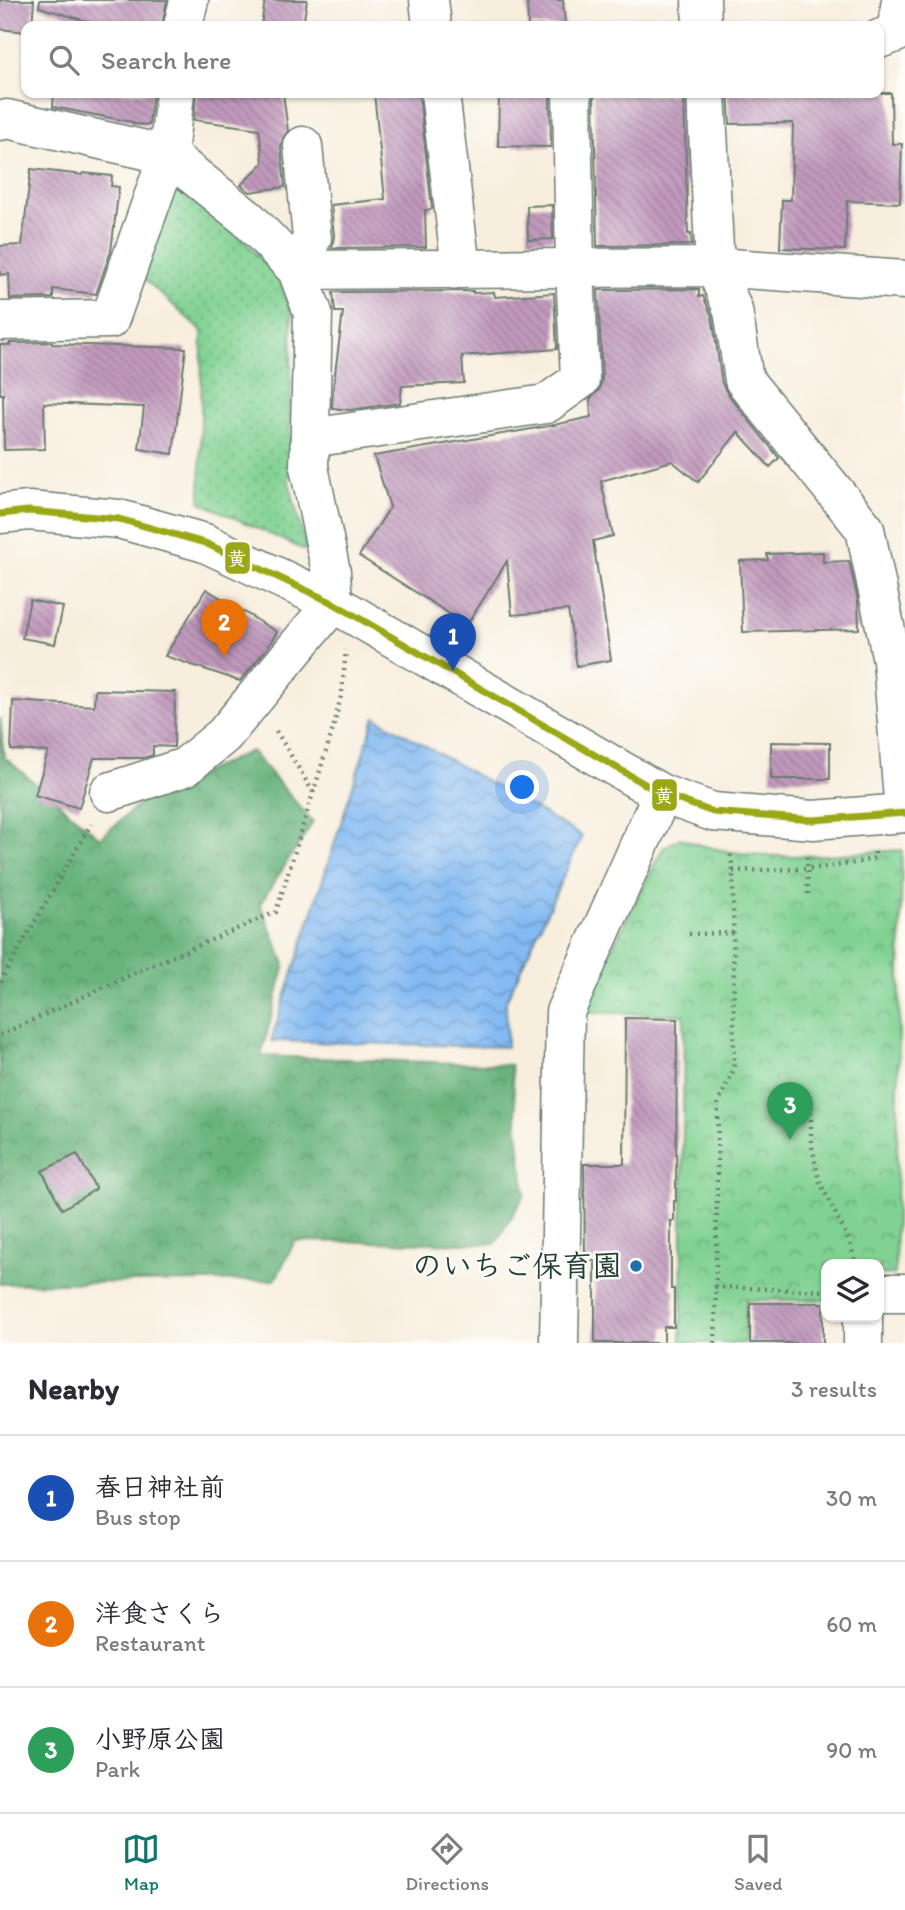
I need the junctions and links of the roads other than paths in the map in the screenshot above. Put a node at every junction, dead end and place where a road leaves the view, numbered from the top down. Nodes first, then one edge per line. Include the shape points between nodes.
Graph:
1 (189, 0) edge
2 (429, 0) edge
3 (701, 0) edge
4 (901, 0) edge
5 (184, 21) edge
6 (431, 21) edge
7 (702, 21) edge
8 (884, 37) edge
9 (174, 98) edge
10 (441, 98) edge
11 (572, 98) edge
12 (706, 98) edge
13 (0, 121) edge
14 (303, 146) dead end
15 (168, 155) junction
16 (715, 267) junction
17 (575, 268) junction
18 (461, 269) junction
19 (297, 270) junction
20 (905, 280) edge
21 (0, 321) edge
22 (310, 438) junction
23 (0, 514) edge
24 (333, 603) junction
25 (109, 792) road end
26 (662, 794) junction
27 (904, 813) edge
28 (884, 1293) edge
29 (905, 1293) edge
30 (863, 1322) edge
31 (559, 1343) edge
32 (863, 1343) edge

1 - 5 street
2 - 6 street
3 - 7 street
4 - 8 street via 896,33
9 - 15 street
10 - 18 street
11 - 17 street
12 - 16 street
13 - 15 street
14 - 19 street via 312,238
15 - 19 street via 248,219
15 - 21 street via 110,318
16 - 17 street
16 - 20 street
16 - 27 street via 733,310 744,380 865,529 892,660
17 - 18 street
17 - 22 street via 580,380 546,404
18 - 19 street
19 - 22 street via 313,313
22 - 24 street via 309,467
23 - 24 street via 29,511 119,519 205,543
24 - 25 street via 224,735 185,766
24 - 26 street
26 - 27 street via 713,812 813,820
26 - 31 street via 565,1012
28 - 29 street
30 - 32 street

